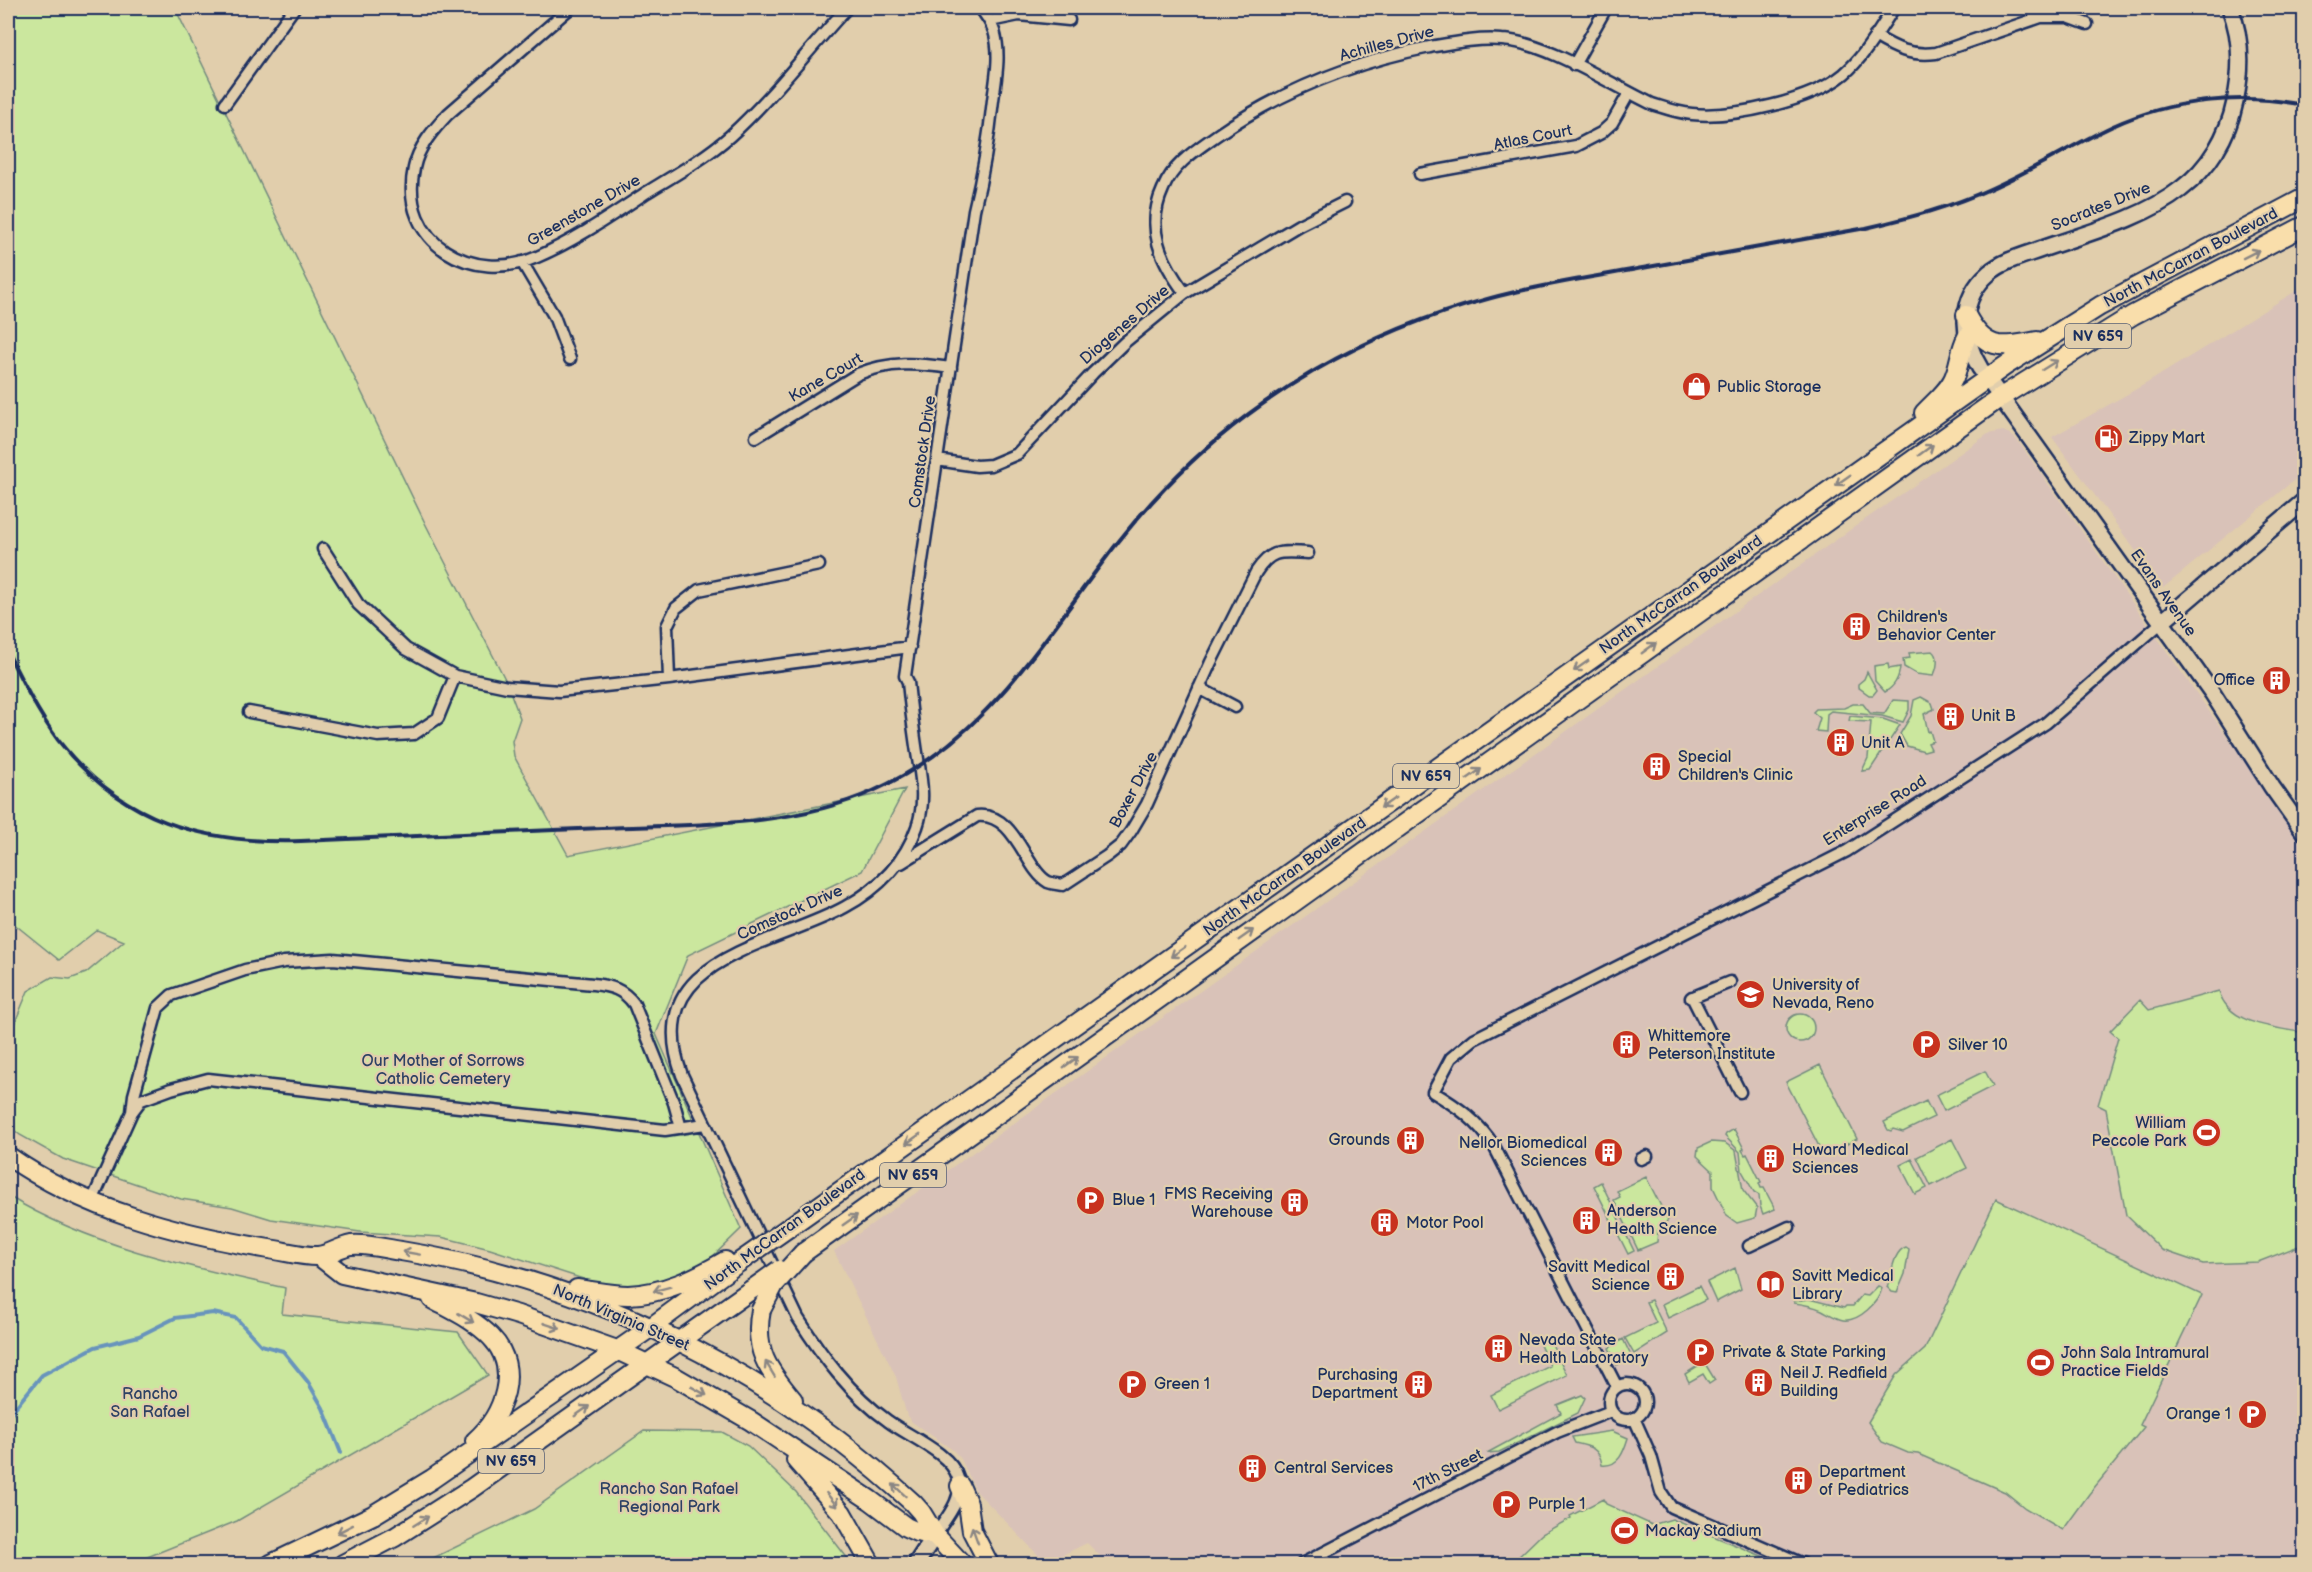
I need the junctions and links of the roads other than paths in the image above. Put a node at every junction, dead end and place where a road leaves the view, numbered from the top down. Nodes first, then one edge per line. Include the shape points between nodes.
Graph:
1 (294, 8) edge
2 (570, 8) edge
3 (847, 8) edge
4 (980, 8) edge
5 (1606, 8) edge
6 (1894, 8) edge
7 (2230, 8) edge
8 (1068, 20) dead end
9 (990, 21) junction
10 (2087, 24) dead end
11 (1875, 36) junction
12 (1574, 65) junction
13 (1629, 93) junction
14 (225, 104) dead end
15 (1420, 174) dead end
16 (2304, 198) edge
17 (1345, 202) dead end
18 (2304, 226) edge
19 (522, 262) junction
20 (1185, 293) junction
21 (1966, 315) junction
22 (1967, 337) junction
23 (2045, 340) junction
24 (570, 359) dead end
25 (951, 368) junction
26 (1988, 378) junction
27 (2001, 397) junction
28 (756, 437) dead end
29 (1891, 446) junction
30 (937, 460) junction
31 (2304, 501) edge
32 (323, 549) dead end
33 (1308, 553) dead end
34 (819, 566) dead end
35 (2162, 622) junction
36 (910, 646) junction
37 (455, 676) junction
38 (669, 679) junction
39 (1199, 688) junction
40 (1235, 707) dead end
41 (249, 712) dead end
42 (2304, 832) edge
43 (895, 867) junction
44 (1730, 982) dead end
45 (1740, 1092) dead end
46 (132, 1112) junction
47 (705, 1124) junction
48 (681, 1128) junction
49 (8, 1156) edge
50 (92, 1201) junction
51 (1789, 1227) dead end
52 (1749, 1246) dead end
53 (802, 1253) junction
54 (319, 1256) junction
55 (736, 1259) junction
56 (543, 1285) junction
57 (415, 1289) junction
58 (650, 1328) junction
59 (681, 1341) junction
60 (617, 1350) junction
61 (647, 1364) junction
62 (1617, 1387) junction
63 (1611, 1411) junction
64 (805, 1415) junction
65 (1634, 1418) junction
66 (779, 1440) junction
67 (432, 1479) junction
68 (960, 1486) junction
69 (935, 1535) junction
70 (271, 1564) edge
71 (343, 1564) edge
72 (871, 1564) edge
73 (916, 1564) edge
74 (962, 1564) edge
75 (989, 1564) edge
76 (1302, 1564) edge
77 (1803, 1564) edge

1 - 14 street
2 - 19 street, Greenstone Drive via 448,114 432,131 414,167 412,193 417,213 435,243 455,258 481,266
3 - 19 street, Greenstone Drive via 729,136 608,217
4 - 9 street, Comstock Drive
5 - 12 street
6 - 11 street, Achilles Drive
7 - 21 street, Socrates Drive via 2240,52 2236,99 2218,148 2193,178 2181,190 2145,211 2002,265 1980,282
8 - 9 street via 1019,15
9 - 25 street, Comstock Drive via 998,56 996,80
10 - 11 street via 2068,17 2041,17 1923,55 1896,49
11 - 13 street, Achilles Drive via 1845,73 1831,84 1798,98 1710,115 1670,110
12 - 13 street, Achilles Drive
12 - 20 street, Achilles Drive via 1514,41 1446,44 1336,73 1231,125 1171,173 1155,215 1158,247
13 - 15 street, Atlas Court via 1612,123 1576,146
16 - 23 main road, North McCarran Boulevard / NV 659 via 2135,286
17 - 20 street, Diogenes Drive
27 -> 18 main road, North McCarran Boulevard / NV 659 via 2133,315
19 - 24 street via 554,316
20 - 30 street, Diogenes Drive via 1125,342 1017,454 984,466
21 - 22 street, Socrates Drive
21 - 23 main road via 1988,343 1999,347
22 - 26 street, Socrates Drive
22 - 29 main road via 1949,386
23 - 26 main road, North McCarran Boulevard / NV 659
25 - 28 street, Kane Court via 909,363 873,368
25 - 30 street, Comstock Drive
26 - 27 street, Evans Avenue
26 - 29 main road, North McCarran Boulevard / NV 659
27 - 35 street, Evans Avenue
53 -> 27 main road, North McCarran Boulevard / NV 659
29 -> 55 main road, North McCarran Boulevard / NV 659, bridge via 788,1228
30 - 36 street, Comstock Drive
31 - 35 street, Enterprise Road
32 - 37 street via 358,604 406,649
33 - 39 street, Boxer Drive via 1279,552 1264,559
34 - 38 street via 699,590 676,608 667,626
35 - 42 street, Evans Avenue
35 - 62 street, Enterprise Road via 2037,729 1847,851 1474,1039 1451,1058 1433,1092 1469,1115 1486,1134
36 - 38 street
36 - 43 street, Comstock Drive via 905,676 922,804 914,836
37 - 38 street via 507,687 560,691
37 - 41 street via 438,718 414,734 378,736
39 - 40 street
39 - 43 street, Boxer Drive via 1174,748 1131,831 1121,845 1063,885 1046,881 1002,824 986,815 977,816
43 - 47 street, Comstock Drive via 847,906 711,967 686,992 673,1025 675,1056
44 - 45 street via 1692,998
46 - 48 street via 141,1100 208,1079 665,1130
46 - 48 street via 152,1025 164,1001 245,970 284,962 333,959 593,984 619,990 634,1004
46 - 50 street
47 - 48 street
47 - 68 street, Comstock Drive via 798,1318 816,1347 873,1409 943,1456 951,1464
49 - 50 main road, North Virginia Street
50 - 54 main road, North Virginia Street via 177,1231
51 - 52 street
53 - 59 main road, North McCarran Boulevard / NV 659, bridge
64 -> 53 main road, bridge via 765,1363 759,1336 761,1310 774,1285
56 -> 54 main road, North Virginia Street via 469,1264 354,1245
54 - 57 main road, North Virginia Street via 342,1274
55 -> 56 main road via 676,1285 643,1293
55 - 58 main road, North McCarran Boulevard / NV 659
56 - 58 main road, North Virginia Street
57 -> 60 main road, North Virginia Street via 518,1315
57 -> 67 main road via 481,1328 493,1339 506,1367 504,1399 497,1415 479,1437
58 - 59 main road, North Virginia Street
58 - 60 main road, North McCarran Boulevard / NV 659
59 - 61 main road, North McCarran Boulevard / NV 659
59 - 64 main road, North Virginia Street
60 - 61 main road, North Virginia Street
60 - 67 main road, North McCarran Boulevard / NV 659
61 -> 66 main road, North Virginia Street via 702,1392
71 -> 61 main road, North McCarran Boulevard / NV 659 via 395,1537 472,1488
62 - 63 street via 1610,1395
62 - 65 street via 1633,1385 1642,1391 1644,1409
63 - 65 street via 1619,1418
63 - 76 street, 17th Street via 1557,1432
69 -> 64 main road, North Virginia Street via 913,1503 864,1459
65 - 77 street via 1651,1456 1660,1492 1671,1507
66 - 69 main road, North Virginia Street via 906,1527
66 -> 72 main road via 842,1513
67 -> 70 main road, North McCarran Boulevard / NV 659 via 373,1515
68 - 69 street via 955,1504
75 -> 68 main road via 972,1531 968,1503
69 - 73 street
69 - 74 main road, North Virginia Street

